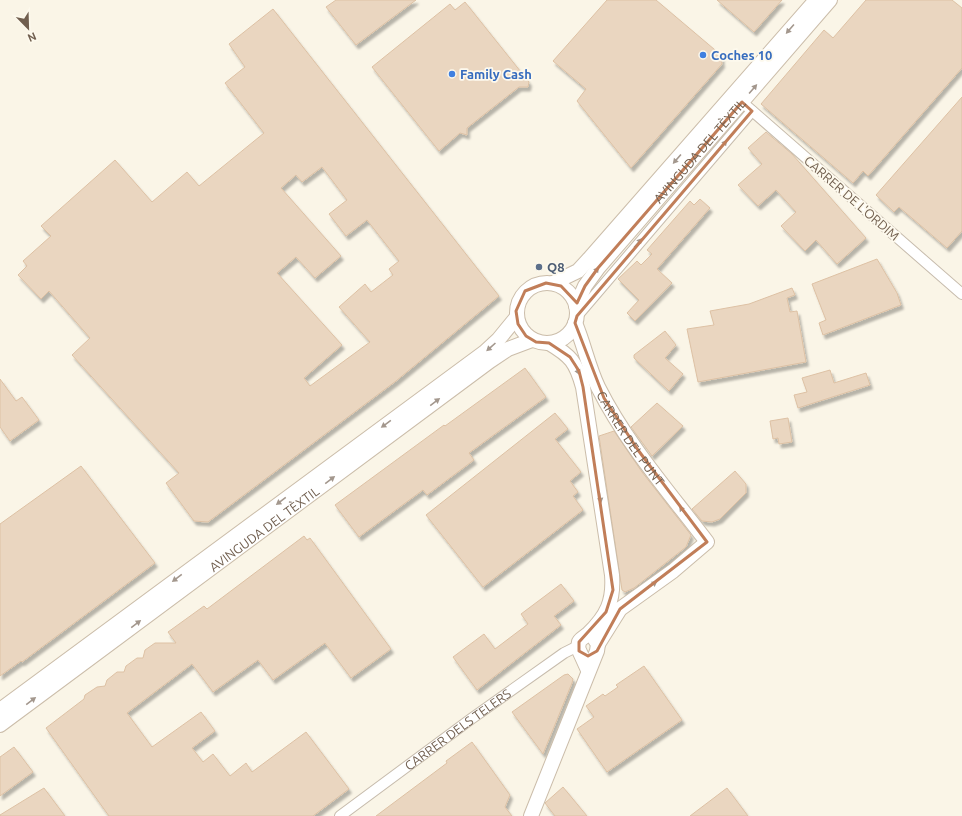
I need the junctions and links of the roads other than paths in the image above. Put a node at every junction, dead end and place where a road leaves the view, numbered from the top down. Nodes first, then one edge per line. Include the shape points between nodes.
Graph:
1 (816, 0) edge
2 (830, 0) edge
3 (747, 106) junction
4 (553, 283) junction
5 (962, 294) edge
6 (576, 315) junction
7 (516, 318) junction
8 (532, 340) junction
9 (549, 343) junction
10 (613, 590) junction
11 (632, 600) junction
12 (588, 647) junction
13 (0, 710) edge
14 (0, 724) edge
15 (340, 816) edge
16 (531, 816) edge

1 -> 4 street, AVINGUDA DEL TÈXTIL via 578,271
3 -> 2 street, AVINGUDA DEL TÈXTIL
3 - 5 street, CARRER DE L'ORDIM
6 -> 3 street, AVINGUDA DEL TÈXTIL via 585,286 598,268
4 - 6 street via 568,291
4 - 7 street via 539,284 525,291 517,305
6 - 9 street via 565,337
11 -> 6 street, CARRER DEL PUNT via 673,571 707,542 633,444 604,398 591,370
7 - 8 street via 522,330
7 -> 13 street, AVINGUDA DEL TÈXTIL via 485,352
8 - 9 street
14 -> 8 street, AVINGUDA DEL TÈXTIL via 490,361 508,349
9 -> 10 street via 565,352 572,360 581,382
10 - 11 street via 620,599
10 - 12 street via 606,612
11 - 12 street
12 - 15 street, CARRER DELS TELERS via 564,653 471,718
12 - 16 street via 588,670

